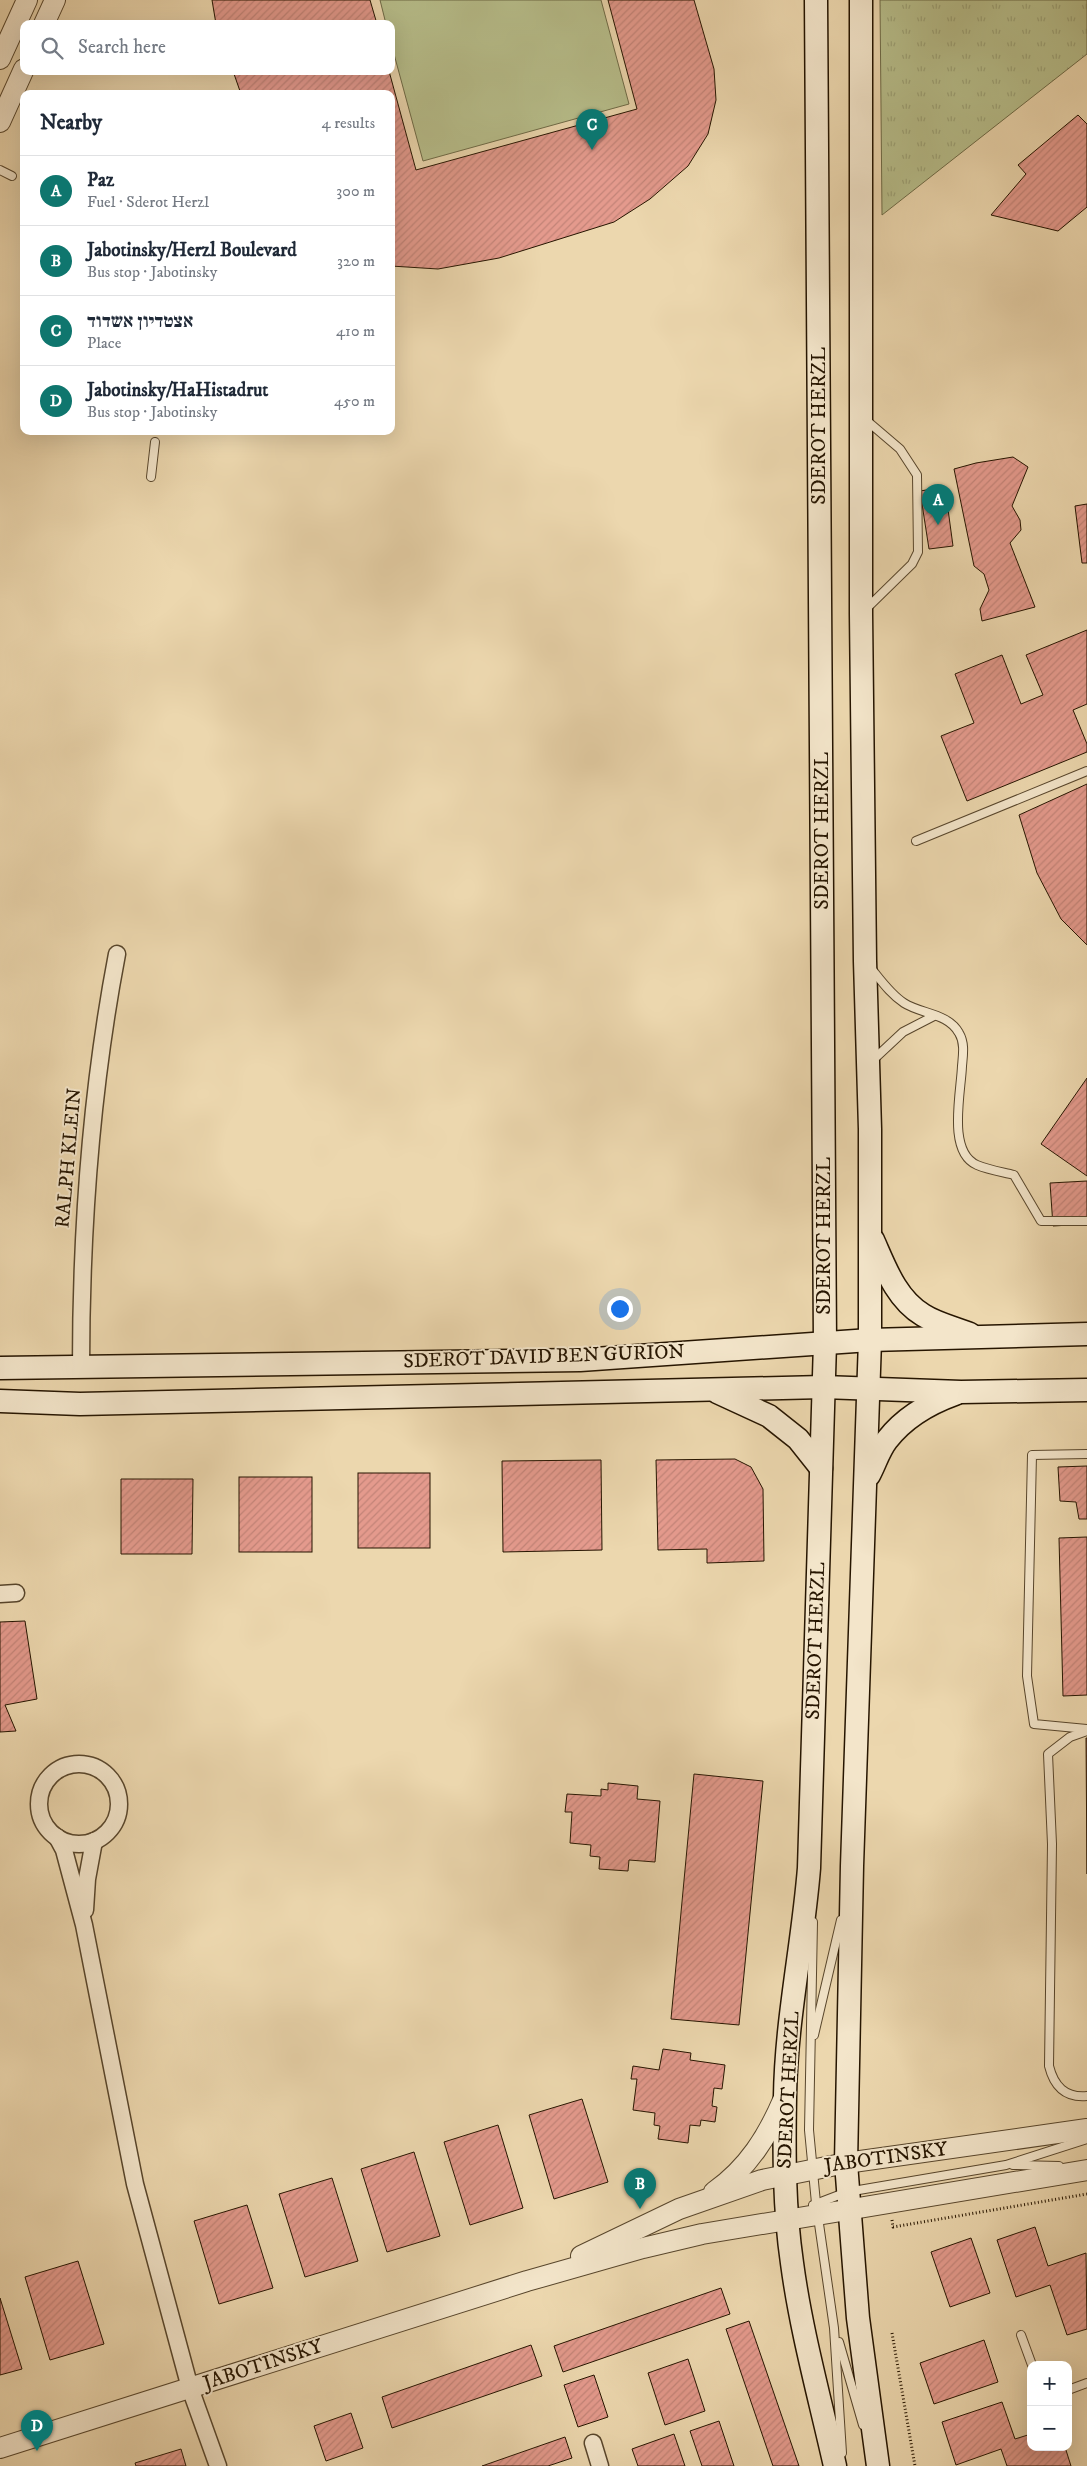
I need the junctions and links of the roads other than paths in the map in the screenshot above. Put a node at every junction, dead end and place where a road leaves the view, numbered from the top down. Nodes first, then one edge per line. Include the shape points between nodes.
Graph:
1 (27, 0) edge
2 (55, 0) edge
3 (816, 0) edge
4 (861, 0) edge
5 (46, 20) edge
6 (0, 59) edge
7 (21, 75) edge
8 (0, 122) edge
9 (0, 170) edge
10 (12, 176) dead end
11 (860, 415) junction
12 (155, 442) dead end
13 (151, 476) dead end
14 (861, 614) junction
15 (1087, 771) edge
16 (916, 841) dead end
17 (117, 954) dead end
18 (865, 961) junction
19 (934, 1016) junction
20 (867, 1065) junction
21 (1087, 1221) edge
22 (870, 1233) junction
23 (1087, 1334) edge
24 (982, 1339) junction
25 (870, 1340) junction
26 (825, 1343) junction
27 (81, 1367) junction
28 (0, 1368) edge
29 (823, 1387) junction
30 (868, 1388) junction
31 (712, 1390) junction
32 (1087, 1390) edge
33 (960, 1392) junction
34 (0, 1401) edge
35 (1087, 1454) edge
36 (821, 1468) junction
37 (867, 1481) junction
38 (1087, 1730) edge
39 (57, 1837) junction
40 (94, 1841) junction
41 (852, 1866) junction
42 (809, 1868) junction
43 (84, 1925) junction
44 (810, 2052) junction
45 (785, 2096) junction
46 (1087, 2096) edge
47 (1087, 2129) edge
48 (1087, 2139) edge
49 (846, 2163) junction
50 (1006, 2165) junction
51 (1087, 2165) edge
52 (812, 2169) junction
53 (1087, 2170) edge
54 (785, 2175) junction
55 (704, 2199) junction
56 (848, 2202) junction
57 (817, 2210) junction
58 (787, 2220) junction
59 (526, 2281) junction
60 (834, 2328) junction
61 (1021, 2335) dead end
62 (1031, 2361) edge
63 (1087, 2384) edge
64 (190, 2388) junction
65 (1072, 2389) edge
66 (592, 2443) dead end
67 (0, 2448) edge
68 (218, 2466) edge
69 (600, 2466) edge
70 (835, 2466) edge
71 (843, 2466) edge
72 (876, 2466) edge

1 - 6 street
2 - 5 street
3 - 26 main road, SDEROT HERZL
4 - 11 main road, SDEROT HERZL
7 - 8 street
9 - 10 lane
11 - 14 main road, SDEROT HERZL
11 - 14 lane via 900,449 916,475 918,552 912,564
12 - 13 lane
14 - 18 main road, SDEROT HERZL
15 - 16 lane
17 - 27 street, RALPH KLEIN via 104,1022 92,1119 81,1273
18 - 19 lane via 895,996 916,1010
18 - 20 main road, SDEROT HERZL
19 - 20 lane via 902,1032
19 - 21 lane via 952,1023 962,1038 958,1133 962,1152 977,1165 1014,1175 1041,1221
20 - 22 main road, SDEROT HERZL
22 - 24 main road via 890,1278 912,1308 935,1321
22 - 25 main road, SDEROT HERZL
23 - 24 main road, SDEROT DAVID BEN GURION
24 - 25 main road, SDEROT DAVID BEN GURION
25 - 26 main road, SDEROT DAVID BEN GURION
25 - 30 main road, SDEROT HERZL
26 - 27 main road, SDEROT DAVID BEN GURION via 580,1360
26 - 29 main road, SDEROT HERZL
27 - 28 main road, SDEROT DAVID BEN GURION
29 - 30 main road, SDEROT DAVID BEN GURION
29 - 31 main road, SDEROT DAVID BEN GURION
29 - 36 main road, SDEROT HERZL
30 - 33 main road, SDEROT DAVID BEN GURION
30 - 37 main road, SDEROT HERZL
31 - 34 main road, SDEROT DAVID BEN GURION via 80,1404
31 - 36 main road via 769,1416 798,1439
32 - 33 main road, SDEROT DAVID BEN GURION
33 - 37 main road via 936,1401 887,1440
35 - 38 lane via 1032,1455 1027,1676 1034,1724
36 - 42 main road, SDEROT HERZL
37 - 41 main road, SDEROT HERZL
38 - 46 lane via 1070,1737 1048,1754 1052,1844 1049,2066 1053,2081 1061,2091
39 - 40 street via 75,1844
39 - 40 street via 44,1823 39,1810 44,1784 62,1768 85,1765 104,1773 116,1789 118,1799 115,1820 110,1829
39 - 43 street via 64,1850
40 - 43 street
41 - 44 lane
41 - 49 main road, SDEROT HERZL
42 - 44 lane via 814,1945
42 - 45 main road, SDEROT HERZL via 787,2048
43 - 64 street via 122,2130
44 - 52 lane
45 - 54 main road, SDEROT HERZL
45 - 55 street via 759,2147 723,2186
47 - 49 street, JABOTINSKY
48 - 50 lane
49 - 52 street, JABOTINSKY
49 - 56 main road, SDEROT HERZL
50 - 51 lane
50 - 56 lane
52 - 54 street, JABOTINSKY
52 - 57 lane
53 - 56 street, JABOTINSKY
54 - 55 street, JABOTINSKY
54 - 58 main road, SDEROT HERZL
55 - 59 street, JABOTINSKY
56 - 57 street, JABOTINSKY
56 - 72 main road, SDEROT HERZL
57 - 58 street, JABOTINSKY
57 - 60 lane
58 - 59 street, JABOTINSKY via 685,2238
58 - 70 main road, SDEROT HERZL via 803,2326
59 - 64 street, JABOTINSKY
60 - 71 lane
60 - 72 lane
61 - 62 lane
63 - 65 lane
64 - 67 street, JABOTINSKY
64 - 68 street
66 - 69 street

